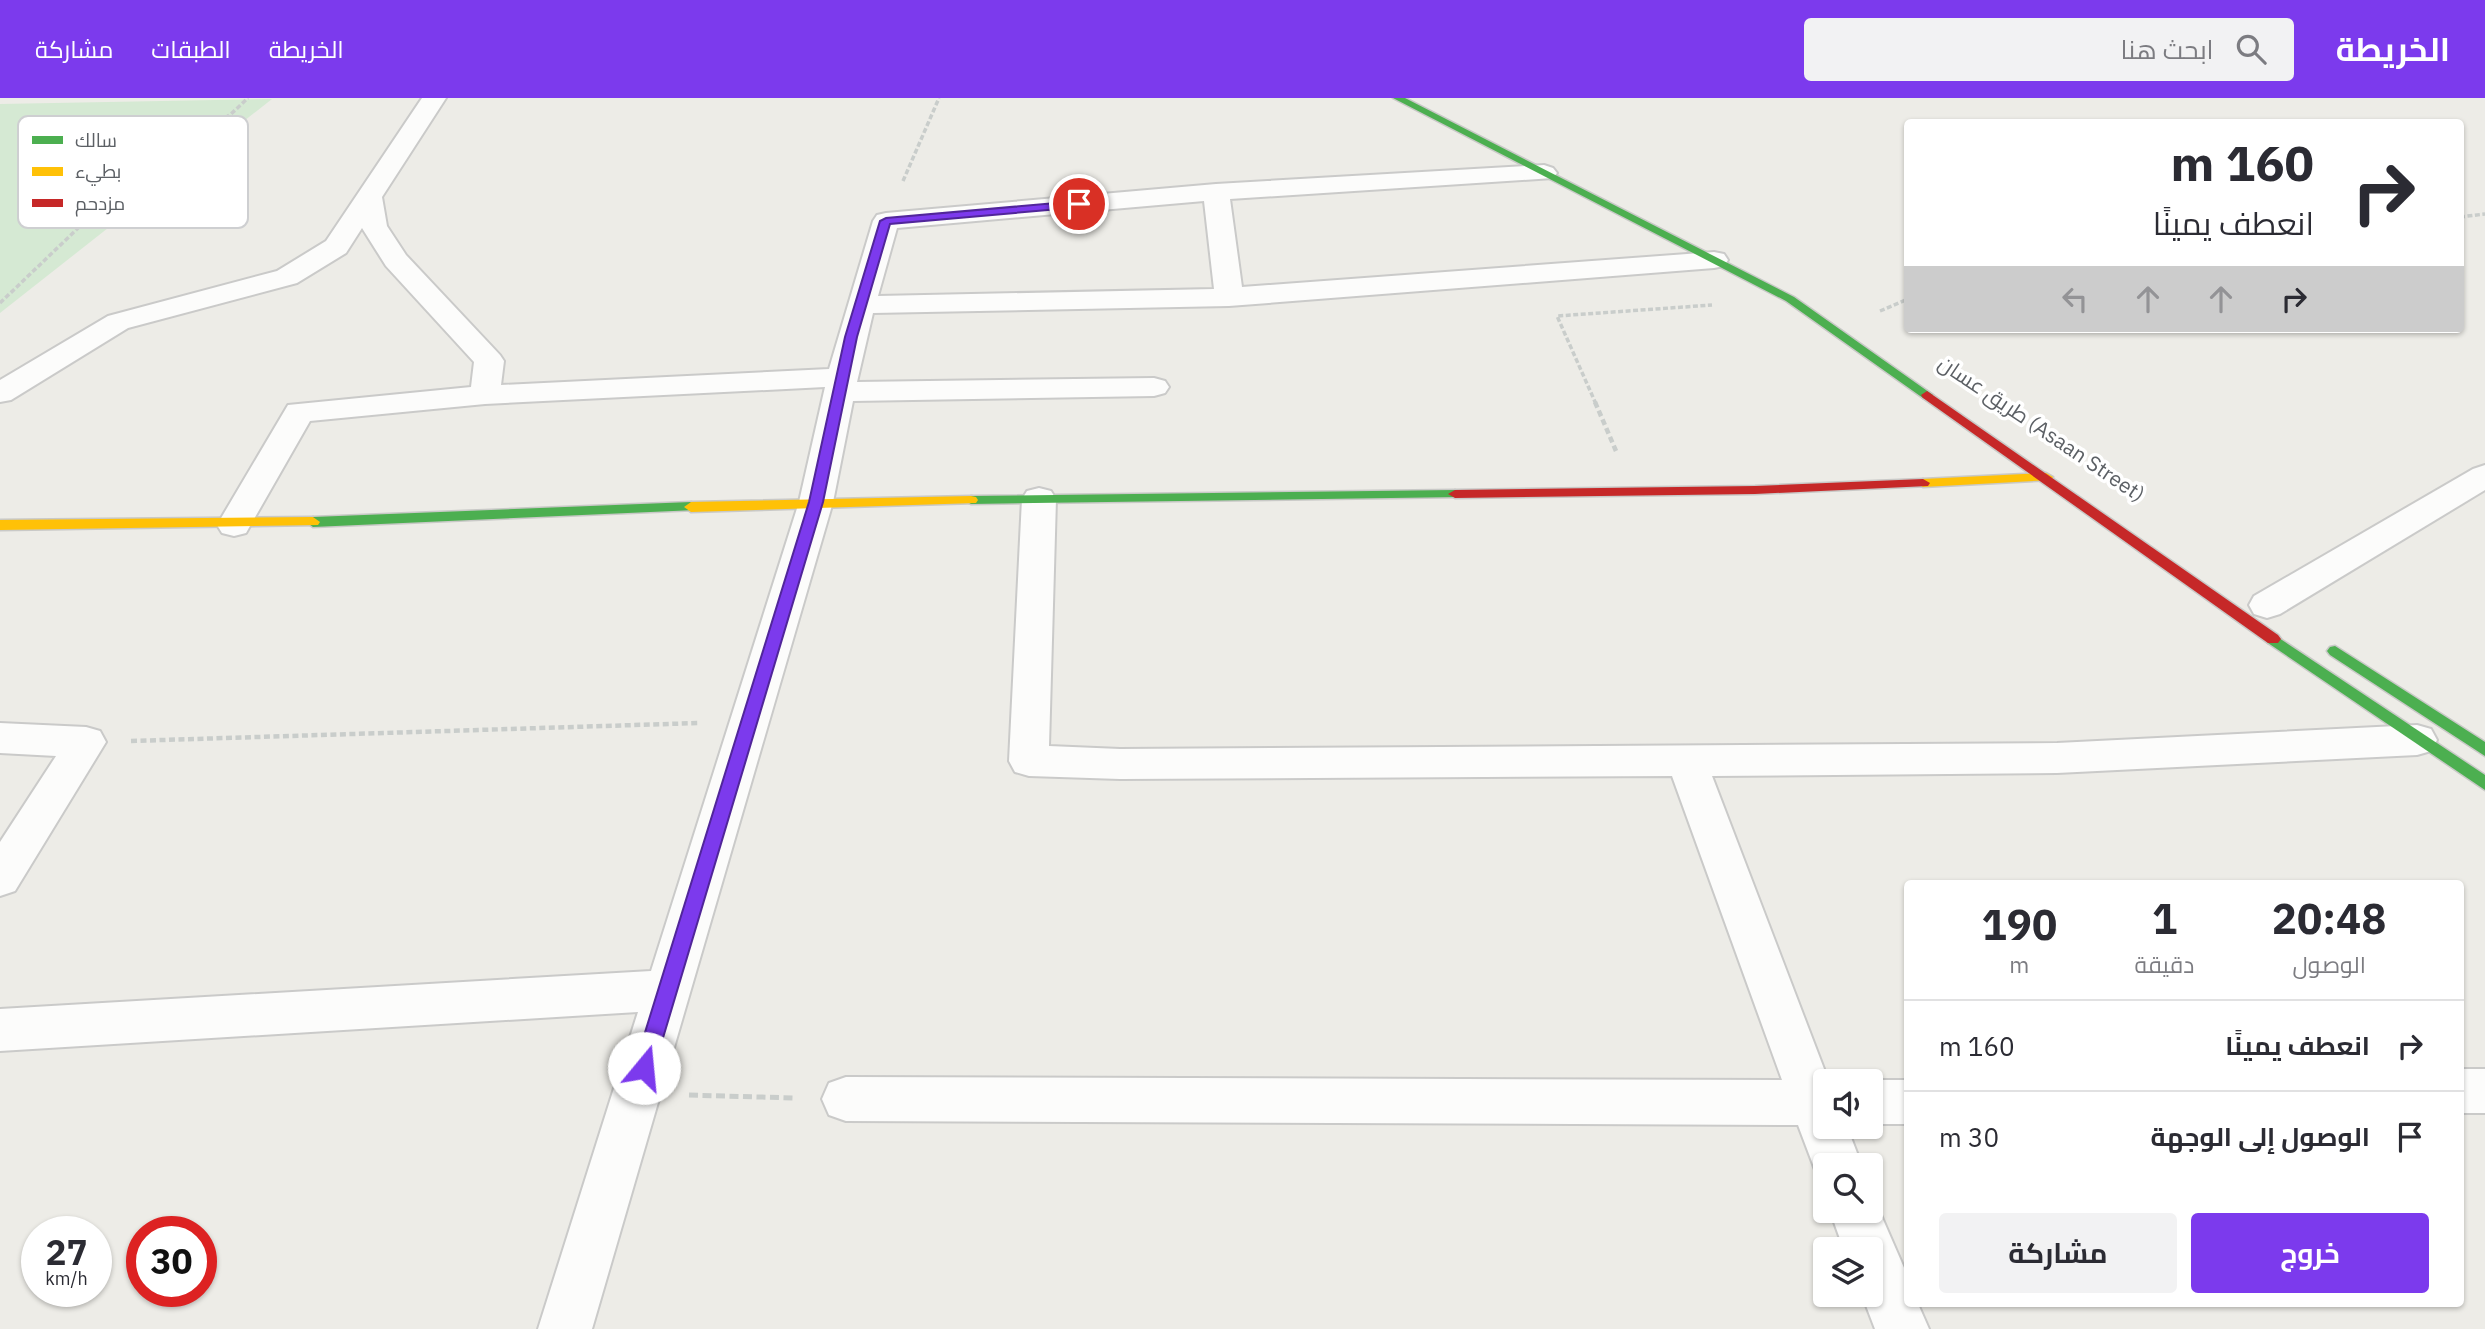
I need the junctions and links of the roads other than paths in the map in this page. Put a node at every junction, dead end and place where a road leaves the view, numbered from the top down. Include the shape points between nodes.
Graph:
1 (434, 98) edge
2 (1398, 98) edge
3 (1544, 173) junction
4 (1216, 192) junction
5 (369, 197) junction
6 (1713, 260) junction
7 (1781, 275) dead end
8 (1229, 297) junction
9 (860, 305) junction
10 (841, 384) junction
11 (1154, 387) dead end
12 (0, 393) edge
13 (1954, 393) dead end
14 (485, 395) junction
15 (2485, 476) edge
16 (2046, 477) junction
17 (1039, 499) junction
18 (816, 502) junction
19 (0, 525) edge
20 (234, 525) junction
21 (2267, 605) dead end
22 (2324, 643) dead end
23 (0, 738) edge
24 (2417, 740) junction
25 (2485, 750) edge
26 (1686, 759) junction
27 (2485, 784) edge
28 (0, 877) edge
29 (668, 990) junction
30 (0, 1030) edge
31 (1813, 1087) edge
32 (2464, 1091) edge
33 (2485, 1091) edge
34 (846, 1099) road end
35 (1883, 1102) edge
36 (1904, 1102) edge
37 (1813, 1103) edge
38 (1883, 1281) edge
39 (565, 1329) edge
40 (1902, 1329) edge

1 - 5 street
2 - 3 street
3 - 4 street
3 - 6 street
4 - 8 street
4 - 9 street via 886,221
5 - 12 street via 336,247 287,277 118,322
5 - 14 street via 374,226 396,261 489,361
6 - 8 street
6 - 16 street via 1790,299
7 - 13 street, طريق عسان (Asaan Street)
8 - 9 street
9 - 10 street
10 - 11 street
10 - 14 street
10 - 18 street
14 - 20 street via 299,412
15 - 21 street
16 - 17 street via 1755,490
16 - 24 street
17 - 18 street
17 - 26 street via 1029,761
18 - 20 street
18 - 29 street
19 - 20 street
22 - 25 street
23 - 28 street via 86,742
24 - 26 street via 2057,758
24 - 27 street
26 - 31 street
29 - 30 street
29 - 39 street
32 - 33 street
34 - 37 street
35 - 36 street
38 - 40 street

